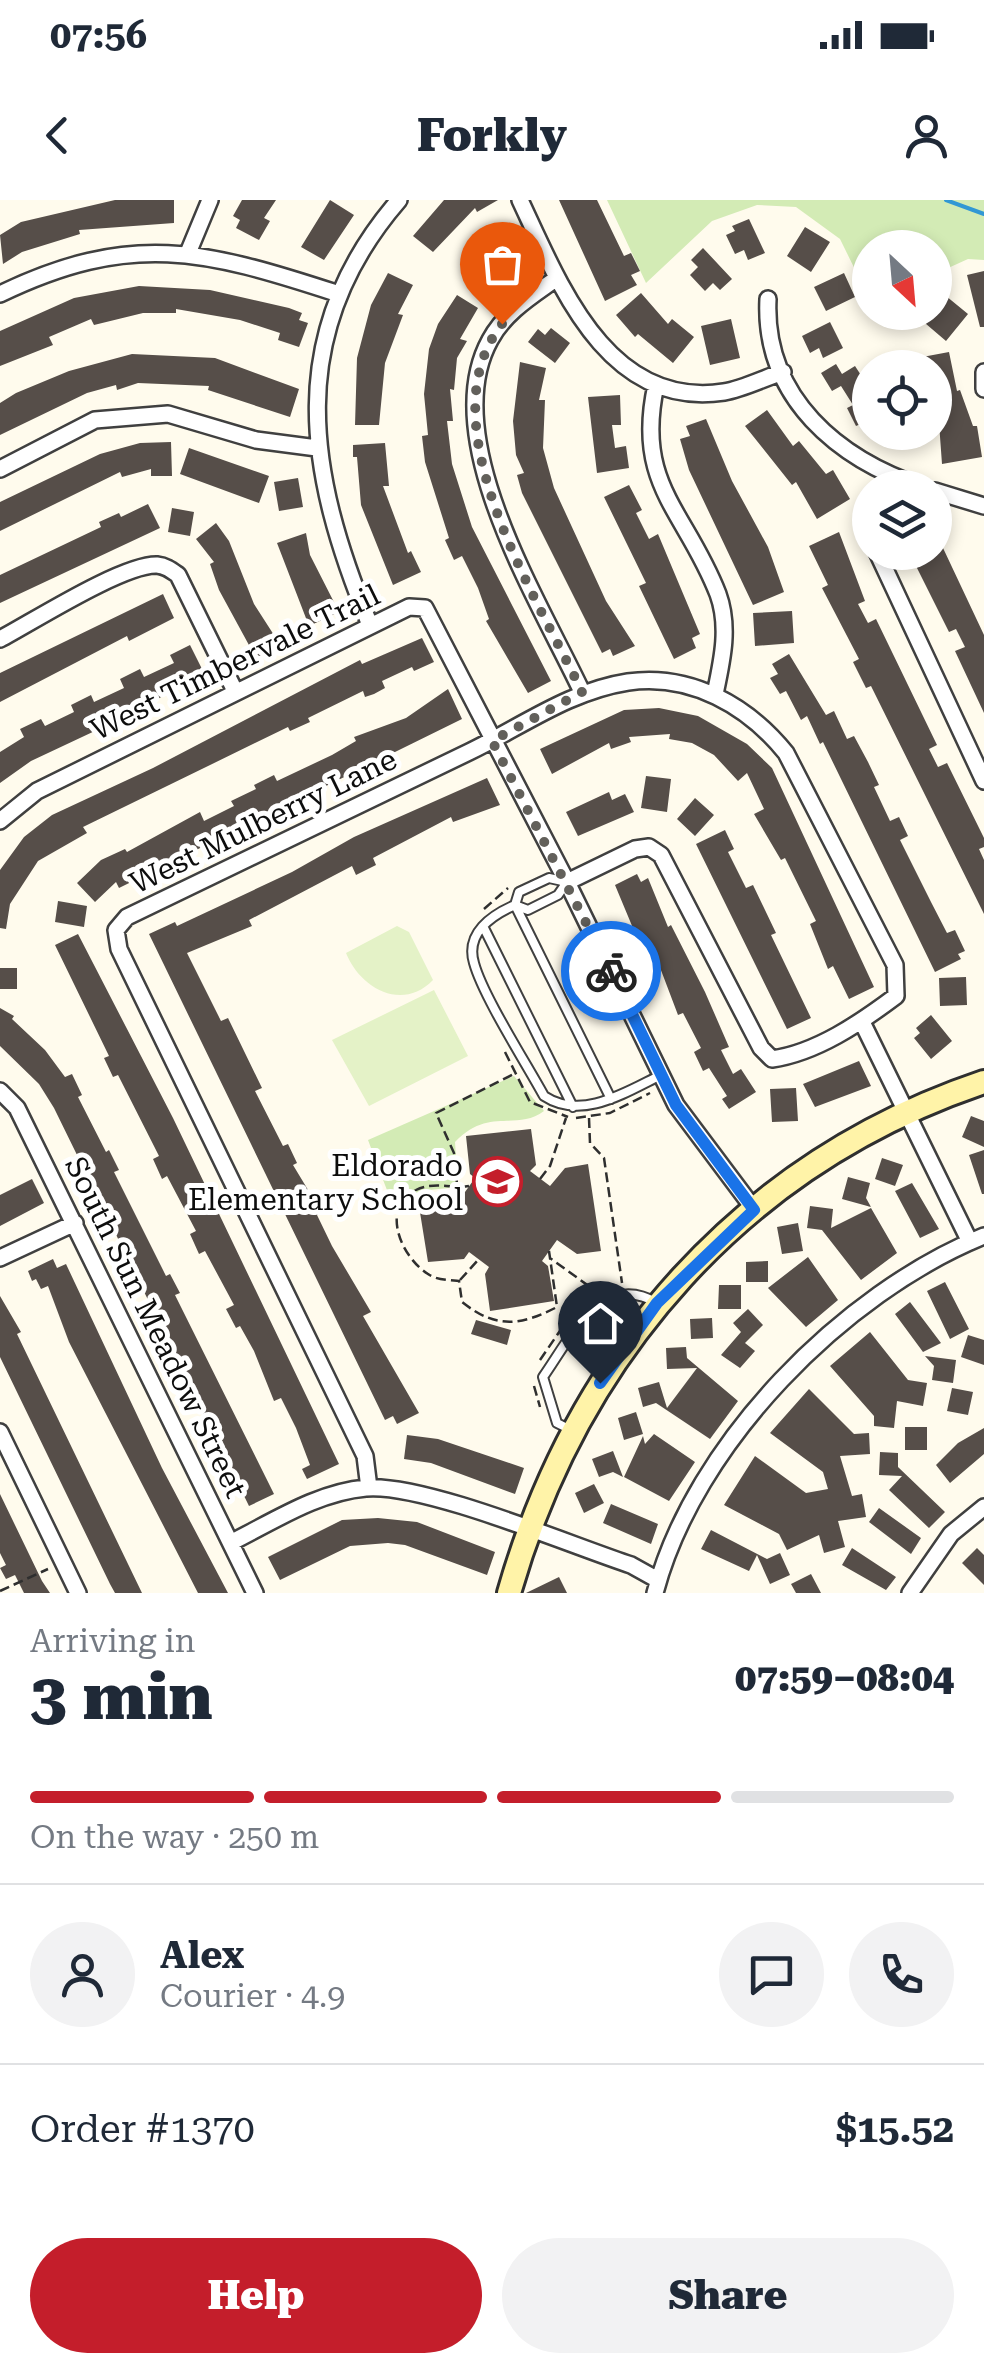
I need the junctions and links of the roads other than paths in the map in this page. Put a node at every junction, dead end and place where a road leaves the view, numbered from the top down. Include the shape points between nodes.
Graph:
1 (210, 200) edge
2 (400, 200) edge
3 (520, 200) edge
4 (188, 252) junction
5 (557, 278) junction
6 (336, 293) junction
7 (0, 294) edge
8 (768, 299) dead end
9 (782, 372) junction
10 (984, 372) edge
11 (656, 385) junction
12 (984, 389) edge
13 (318, 448) junction
14 (0, 469) edge
15 (866, 470) edge
16 (952, 496) edge
17 (984, 506) edge
18 (885, 570) edge
19 (370, 625) junction
20 (0, 639) edge
21 (236, 691) junction
22 (582, 692) junction
23 (715, 694) junction
24 (492, 741) junction
25 (984, 781) edge
26 (0, 822) edge
27 (567, 882) junction
28 (515, 905) junction
29 (482, 926) junction
30 (862, 1022) junction
31 (661, 1075) junction
32 (984, 1082) edge
33 (0, 1092) edge
34 (610, 1099) junction
35 (573, 1106) junction
36 (909, 1112) junction
37 (754, 1210) junction
38 (74, 1223) junction
39 (977, 1239) edge
40 (0, 1258) edge
41 (657, 1303) junction
42 (572, 1431) junction
43 (0, 1432) edge
44 (369, 1488) junction
45 (984, 1507) edge
46 (527, 1530) junction
47 (232, 1542) junction
48 (656, 1586) edge
49 (78, 1593) edge
50 (255, 1593) edge
51 (510, 1593) edge
52 (910, 1593) edge

1 - 4 street
2 - 6 street
3 - 5 street
4 - 6 street via 247,263
4 - 7 street via 129,252 46,272
5 - 11 street via 572,309 613,358
5 - 22 street via 516,306 488,342 475,442 487,490
6 - 13 street via 318,379
8 - 9 street via 766,332
9 - 11 street via 724,392
9 - 15 street via 806,414
10 - 12 street
11 - 23 street via 650,451 719,596 726,644
13 - 14 street via 256,440 168,414 95,420
13 - 19 street via 334,530
16 - 17 street
18 - 25 street
19 - 21 street, West Timbervale Trail
19 - 24 street, West Timbervale Trail via 425,608
20 - 21 street via 121,575 165,566 178,576
21 - 26 street, West Timbervale Trail via 36,791
22 - 23 street, West Mulberry Lane via 666,682
22 - 24 street, West Mulberry Lane
23 - 30 street, West Mulberry Lane via 761,723 786,754 896,965 896,996
24 - 27 street, West Timbervale Trail
24 - 44 street, West Mulberry Lane via 127,917 116,930 118,948 365,1456
27 - 28 lane via 558,895 528,910
27 - 28 lane via 549,878 519,892
27 - 30 street via 635,850 649,847 661,855 772,1059
27 - 31 street, West Timbervale Trail
28 - 29 lane via 488,916
28 - 34 lane
29 - 35 lane
29 - 35 lane via 474,963 544,1096
30 - 36 street
31 - 34 lane
31 - 37 street, West Timbervale Trail
32 - 36 street
33 - 38 street, South Sun Meadow Street via 17,1108
34 - 35 lane
36 - 37 street via 788,1182
36 - 39 street
37 - 41 street
38 - 40 street
38 - 47 street, South Sun Meadow Street
39 - 48 street via 902,1277 783,1377 694,1499
41 - 42 street
41 - 42 lane via 643,1295 612,1295 596,1303 543,1377 557,1423
42 - 46 street
43 - 49 street
44 - 46 street via 413,1492
44 - 47 street via 313,1502
45 - 52 street via 951,1534
46 - 48 street via 631,1566
46 - 51 street
47 - 50 street, South Sun Meadow Street

